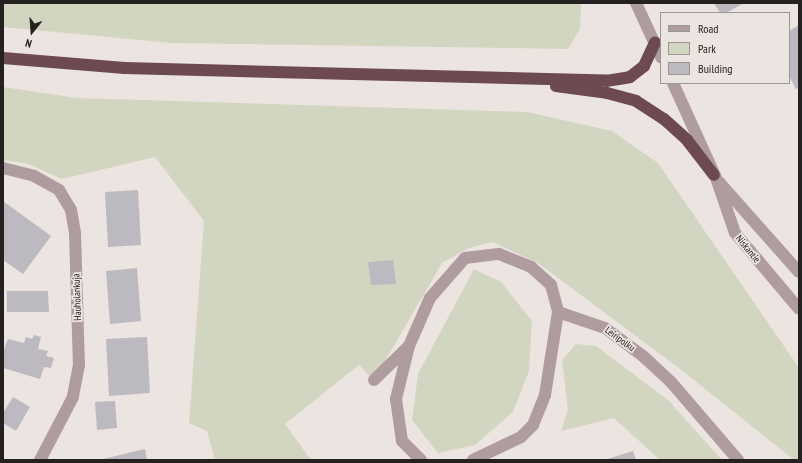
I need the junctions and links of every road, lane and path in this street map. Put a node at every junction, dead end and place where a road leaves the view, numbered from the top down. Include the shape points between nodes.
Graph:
1 (636, 3) edge
2 (654, 42) junction
3 (660, 55) edge
4 (3, 58) edge
5 (479, 78) junction
6 (673, 84) edge
7 (3, 168) edge
8 (715, 176) junction
9 (799, 272) edge
10 (799, 309) edge
11 (558, 312) junction
12 (409, 346) junction
13 (374, 380) dead end
14 (40, 460) edge
15 (421, 460) edge
16 (472, 460) edge
17 (738, 460) edge

1 - 2 street
2 - 3 street
2 - 5 highway via 644,66 630,77 606,81
4 - 5 highway via 125,68
5 - 8 highway via 606,93 636,101 664,119 687,140
6 - 8 street, Niskantie
7 - 14 street, Hauholankuja via 34,176 59,190 70,210 75,233 79,365 73,397
8 - 9 street, Niskantie via 761,225
8 - 10 street, Niskantie via 735,233
11 - 12 street via 551,285 531,267 499,254 465,258 430,298
11 - 16 street via 546,395 533,425 521,437
11 - 17 street, Leiripolku via 605,328 643,356 671,382
12 - 13 street
12 - 15 street via 396,399 402,441

